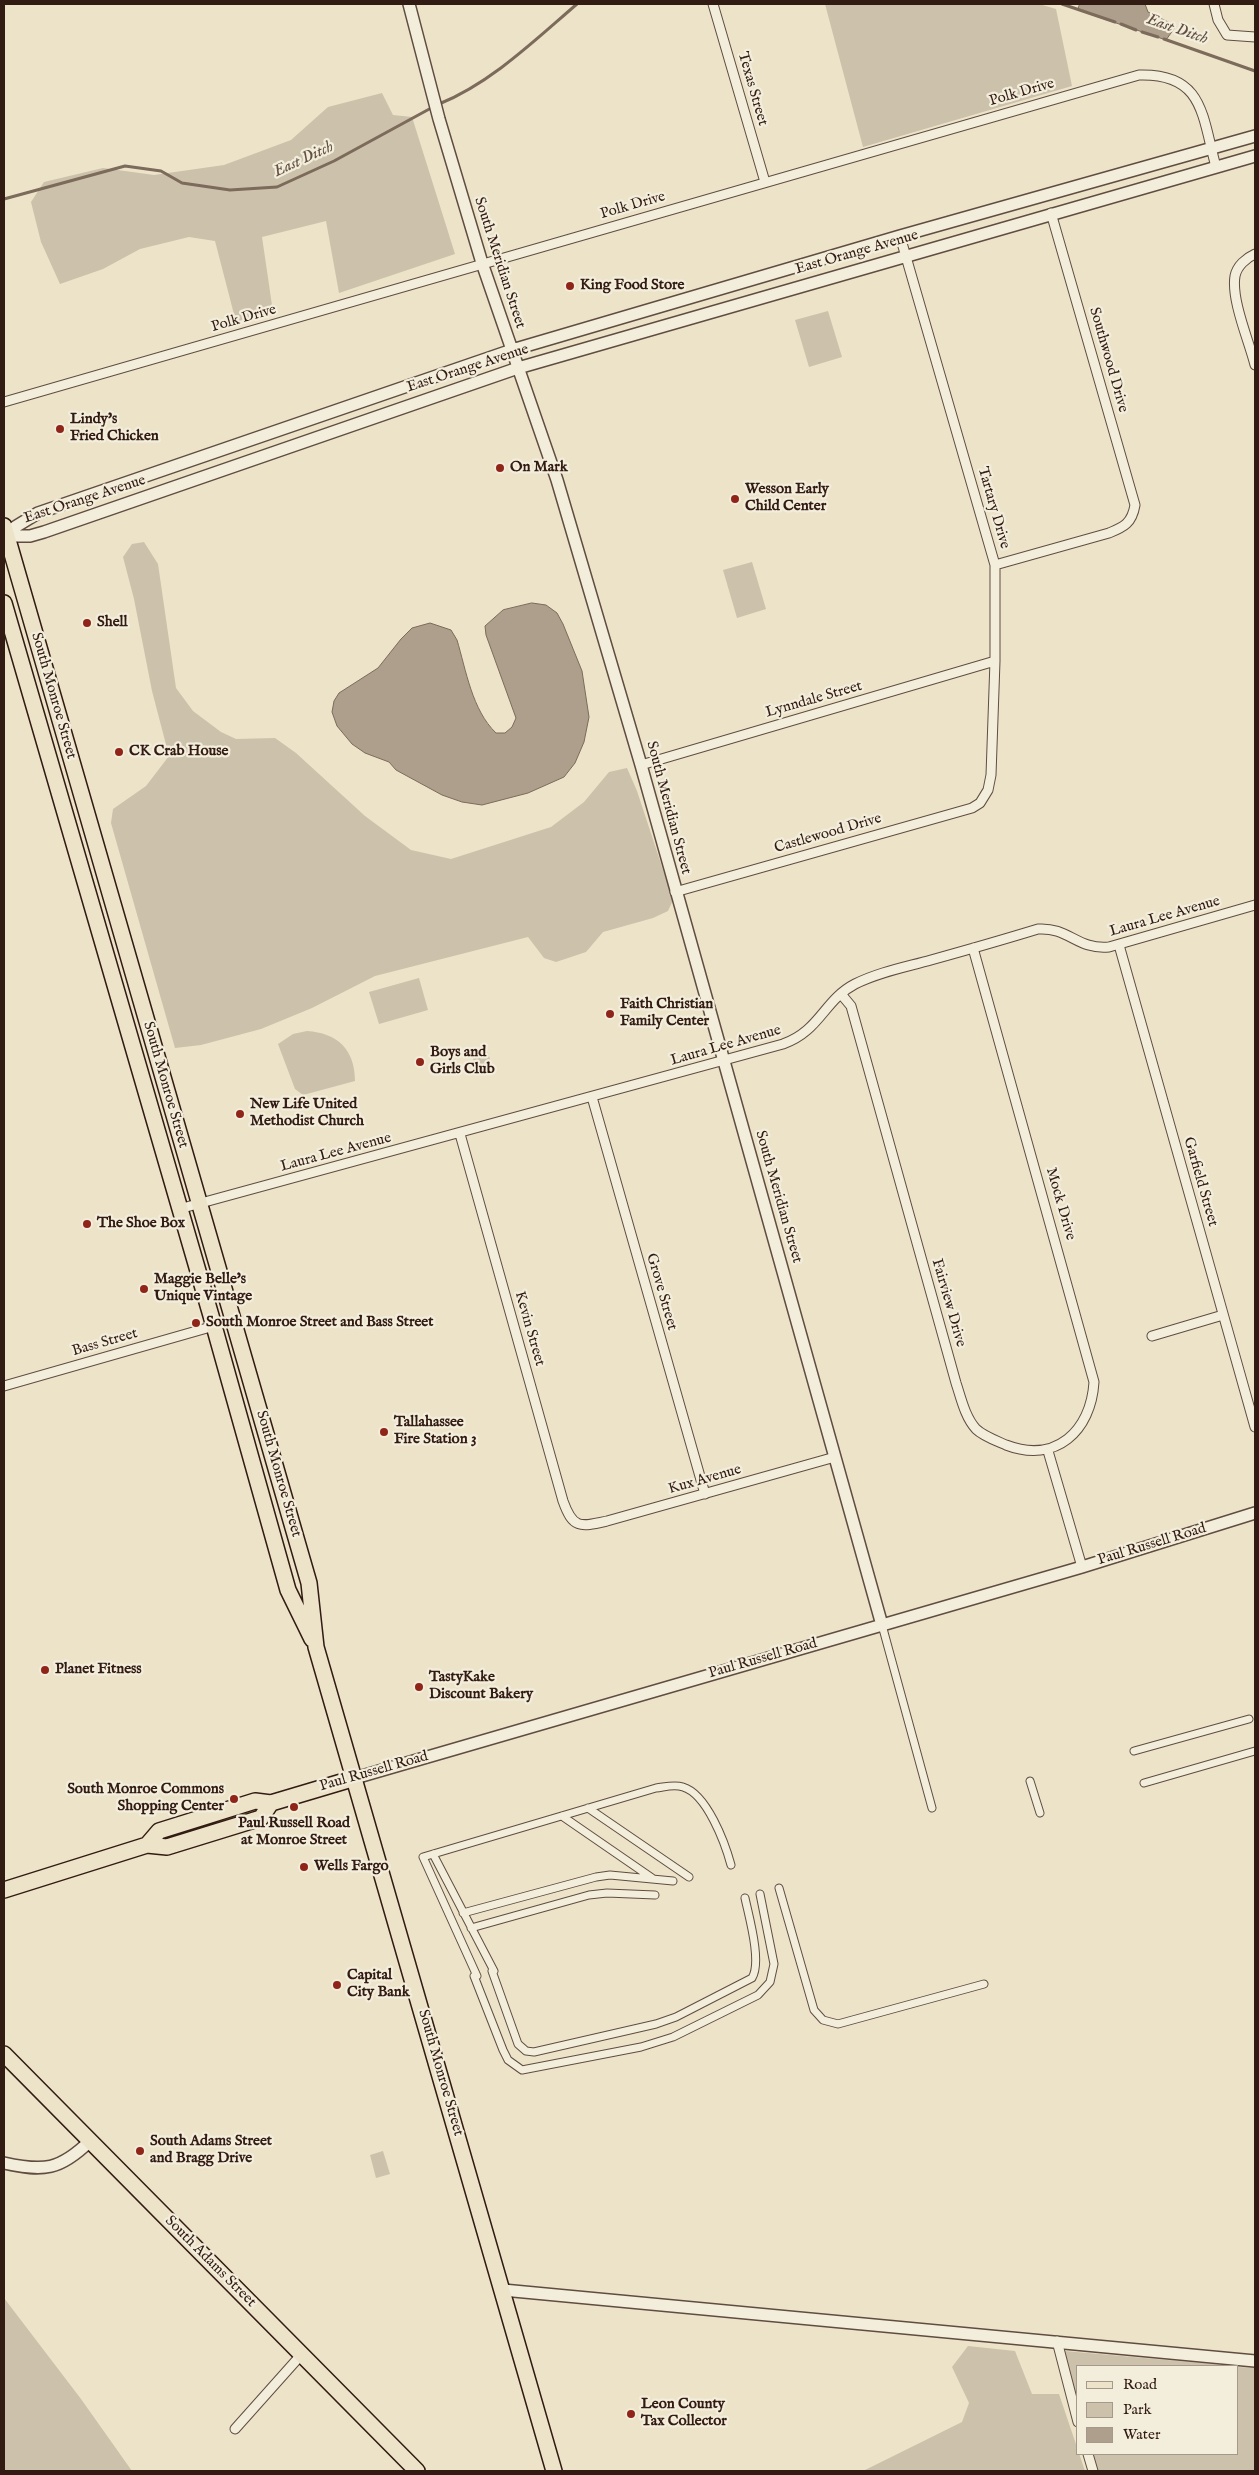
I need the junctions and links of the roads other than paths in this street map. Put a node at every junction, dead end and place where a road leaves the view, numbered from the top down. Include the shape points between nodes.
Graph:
1 (409, 4) edge
2 (712, 4) edge
3 (1214, 4) edge
4 (1255, 36) edge
5 (1255, 136) edge
6 (1211, 149) junction
7 (1255, 156) edge
8 (1216, 167) junction
9 (765, 182) junction
10 (1051, 213) junction
11 (900, 236) junction
12 (1255, 254) edge
13 (906, 255) junction
14 (482, 263) junction
15 (512, 350) junction
16 (1255, 365) edge
17 (518, 368) junction
18 (4, 402) edge
19 (5, 531) edge
20 (995, 565) junction
21 (4, 604) edge
22 (995, 662) junction
23 (641, 765) junction
24 (984, 795) joint
25 (675, 892) junction
26 (1255, 905) edge
27 (1120, 945) junction
28 (973, 948) junction
29 (841, 994) junction
30 (725, 1062) junction
31 (592, 1098) junction
32 (460, 1134) junction
33 (199, 1204) junction
34 (180, 1209) junction
35 (1223, 1315) junction
36 (214, 1326) junction
37 (1152, 1336) dead end
38 (4, 1386) edge
39 (260, 1412) junction
40 (240, 1417) junction
41 (1255, 1427) edge
42 (1048, 1450) junction
43 (836, 1457) junction
44 (705, 1494) junction
45 (1255, 1513) edge
46 (582, 1526) joint
47 (273, 1537) junction
48 (300, 1550) junction
49 (1082, 1567) junction
50 (882, 1625) junction
51 (316, 1646) junction
52 (1249, 1719) dead end
53 (1134, 1751) dead end
54 (1255, 1751) edge
55 (355, 1778) junction
56 (1030, 1781) dead end
57 (1144, 1783) dead end
58 (588, 1808) junction
59 (932, 1808) dead end
60 (1040, 1813) dead end
61 (562, 1816) junction
62 (432, 1854) junction
63 (731, 1865) dead end
64 (689, 1877) dead end
65 (653, 1879) junction
66 (673, 1881) dead end
67 (780, 1888) dead end
68 (4, 1890) edge
69 (760, 1894) dead end
70 (655, 1895) dead end
71 (745, 1898) dead end
72 (463, 1913) junction
73 (471, 1928) junction
74 (984, 1984) dead end
75 (4, 2054) edge
76 (90, 2140) junction
77 (4, 2163) edge
78 (503, 2290) junction
79 (1057, 2341) junction
80 (301, 2355) junction
81 (1255, 2360) edge
82 (1076, 2414) edge
83 (235, 2429) dead end
84 (1088, 2455) edge
85 (417, 2471) edge
86 (554, 2471) edge
87 (1093, 2471) edge

1 - 14 street, South Meridian Street
2 - 9 street, Texas Street
3 - 4 street via 1227,35
5 - 6 street, East Orange Avenue
6 - 8 street, Polk Drive
6 - 9 street, Polk Drive via 1201,111 1190,91 1171,77 1138,75
6 - 11 street, East Orange Avenue
7 - 8 street, East Orange Avenue
8 - 10 street, East Orange Avenue
9 - 14 street, Polk Drive
10 - 13 street, East Orange Avenue
10 - 20 street, Southwood Drive via 1136,506 1134,516 1125,527
11 - 13 street, Tartary Drive
11 - 15 street, East Orange Avenue
12 - 16 street via 1238,268 1234,282
13 - 17 street, East Orange Avenue
13 - 20 street, Tartary Drive
14 - 15 street, South Meridian Street
14 - 18 street, Polk Drive
15 - 17 street, South Meridian Street
15 - 19 street, East Orange Avenue via 38,514
17 - 19 street, East Orange Avenue via 44,532 30,536
17 - 23 street, South Meridian Street via 557,480
19 - 33 main road, South Monroe Street
20 - 22 street, Tartary Drive
21 - 34 main road, South Monroe Street
22 - 23 street, Lynndale Street
22 - 24 street, Tartary Drive via 991,775
23 - 25 street, South Meridian Street
24 - 25 street, Castlewood Drive via 972,808
25 - 30 street, South Meridian Street
26 - 27 street, Laura Lee Avenue
27 - 28 street, Laura Lee Avenue via 1088,947 1049,928
27 - 35 street, Garfield Street
28 - 29 street, Laura Lee Avenue via 870,978
28 - 42 street, Mock Drive via 1094,1382 1085,1420 1074,1434
29 - 30 street, Laura Lee Avenue via 798,1039
29 - 42 street, Fairview Drive via 851,1006 968,1416 976,1429 1001,1443 1033,1452
30 - 31 street, Laura Lee Avenue
30 - 43 street, South Meridian Street
31 - 32 street, Laura Lee Avenue
31 - 44 street, Grove Street
32 - 33 street, Laura Lee Avenue
32 - 46 street, Kevin Street via 563,1501 568,1516
33 - 34 street, Laura Lee Avenue
33 - 39 main road, South Monroe Street
34 - 36 main road, South Monroe Street
35 - 37 street
35 - 41 street, Garfield Street
36 - 38 street, Bass Street
36 - 40 main road, South Monroe Street
39 - 40 main road
39 - 48 main road, South Monroe Street
40 - 47 main road, South Monroe Street
42 - 49 street
43 - 44 street, Kux Avenue
43 - 50 street, South Meridian Street
44 - 46 street, Kux Avenue
45 - 49 street, Paul Russell Road
47 - 48 main road via 288,1549
47 - 51 main road, South Monroe Street via 291,1598
48 - 51 main road, South Monroe Street via 309,1583
49 - 50 street, Paul Russell Road
50 - 55 street, Paul Russell Road
50 - 59 street
51 - 55 main road, South Monroe Street
52 - 53 street
54 - 57 street
55 - 68 main road, Paul Russell Road via 271,1803 255,1801 159,1831 147,1845
55 - 78 main road, South Monroe Street
56 - 60 street
58 - 61 street
58 - 63 street via 656,1788 673,1785 689,1789 703,1804 719,1831
58 - 64 street
61 - 62 street
61 - 65 street
62 - 69 street via 423,1857 476,1976 503,2050 508,2060 522,2070 641,2047 673,2037 764,1990 773,1975 774,1964
62 - 72 street
65 - 66 street
65 - 72 street via 596,1877
67 - 74 street via 814,2010 823,2020 838,2024
70 - 73 street via 589,1895
71 - 73 street via 756,1972 752,1978 676,2017 638,2029 534,2052 526,2051 518,2044 493,1971
72 - 73 street
75 - 76 main road, South Adams Street
76 - 77 street via 77,2154 55,2166 37,2169
76 - 80 main road, South Adams Street
78 - 79 street
78 - 86 main road, South Monroe Street
79 - 81 street
79 - 82 street
80 - 83 street
80 - 85 main road, South Adams Street
84 - 87 street

